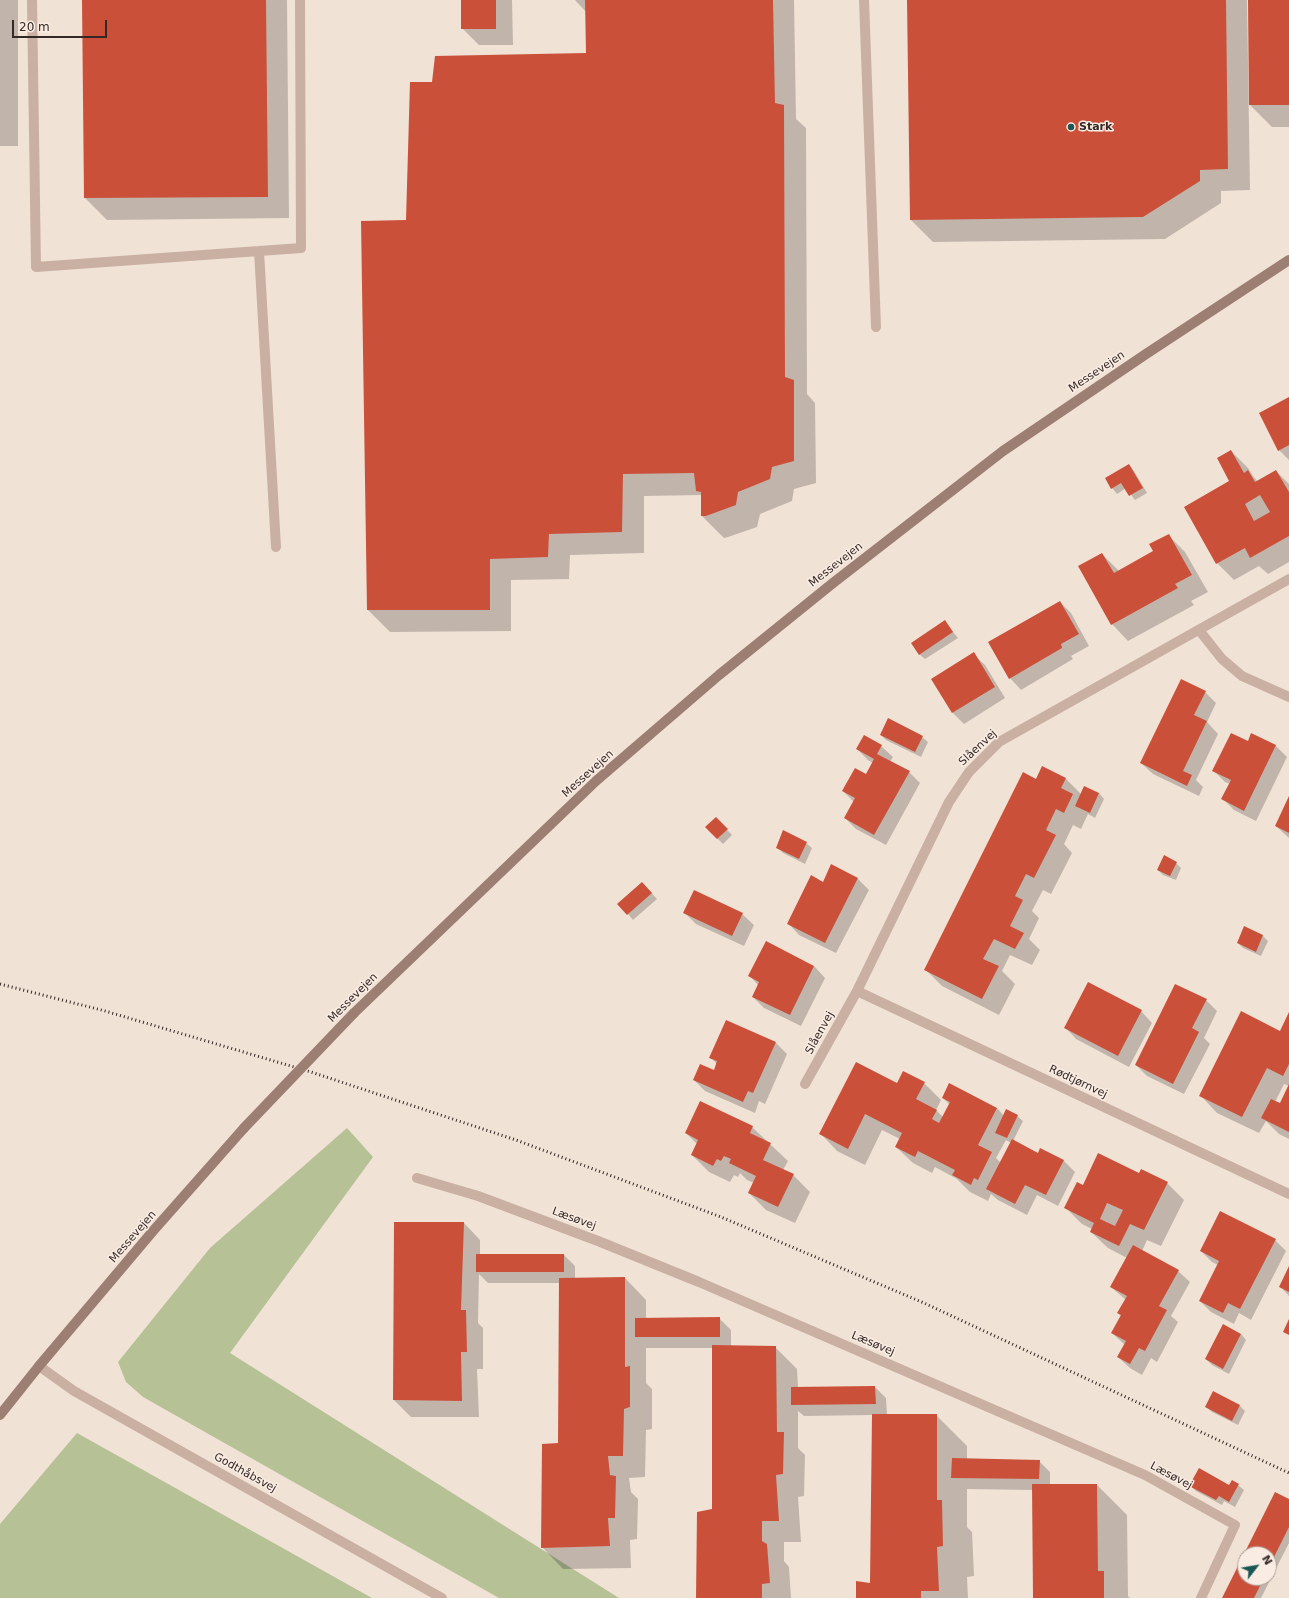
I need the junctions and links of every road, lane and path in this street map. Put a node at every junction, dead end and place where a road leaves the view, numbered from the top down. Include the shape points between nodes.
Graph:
1 (32, 0) edge
2 (300, 0) edge
3 (864, 0) edge
4 (259, 251) junction
5 (1289, 260) edge
6 (876, 327) dead end
7 (276, 547) dead end
8 (1289, 579) edge
9 (1199, 630) junction
10 (1289, 698) edge
11 (857, 991) junction
12 (806, 1084) dead end
13 (417, 1178) dead end
14 (1289, 1194) edge
15 (39, 1366) junction
16 (0, 1415) edge
17 (442, 1598) edge
18 (1201, 1598) edge

1 - 4 street via 36,267
2 - 4 street via 301,248
3 - 6 street
4 - 7 street
5 - 15 main road, Messevejen, bridge via 1002,451 833,583 596,781 354,1014 244,1128 153,1230
8 - 9 street, Slåenvej
9 - 10 street via 1222,659 1242,676
9 - 11 street, Slåenvej via 999,742 969,772 949,802
11 - 12 street, Slåenvej
11 - 14 street, Rødtjørnvej
13 - 18 street, Læsøvej via 492,1201 699,1282 1145,1475 1235,1525
15 - 16 main road, Messevejen
15 - 17 street, Godthåbsvej via 74,1391

